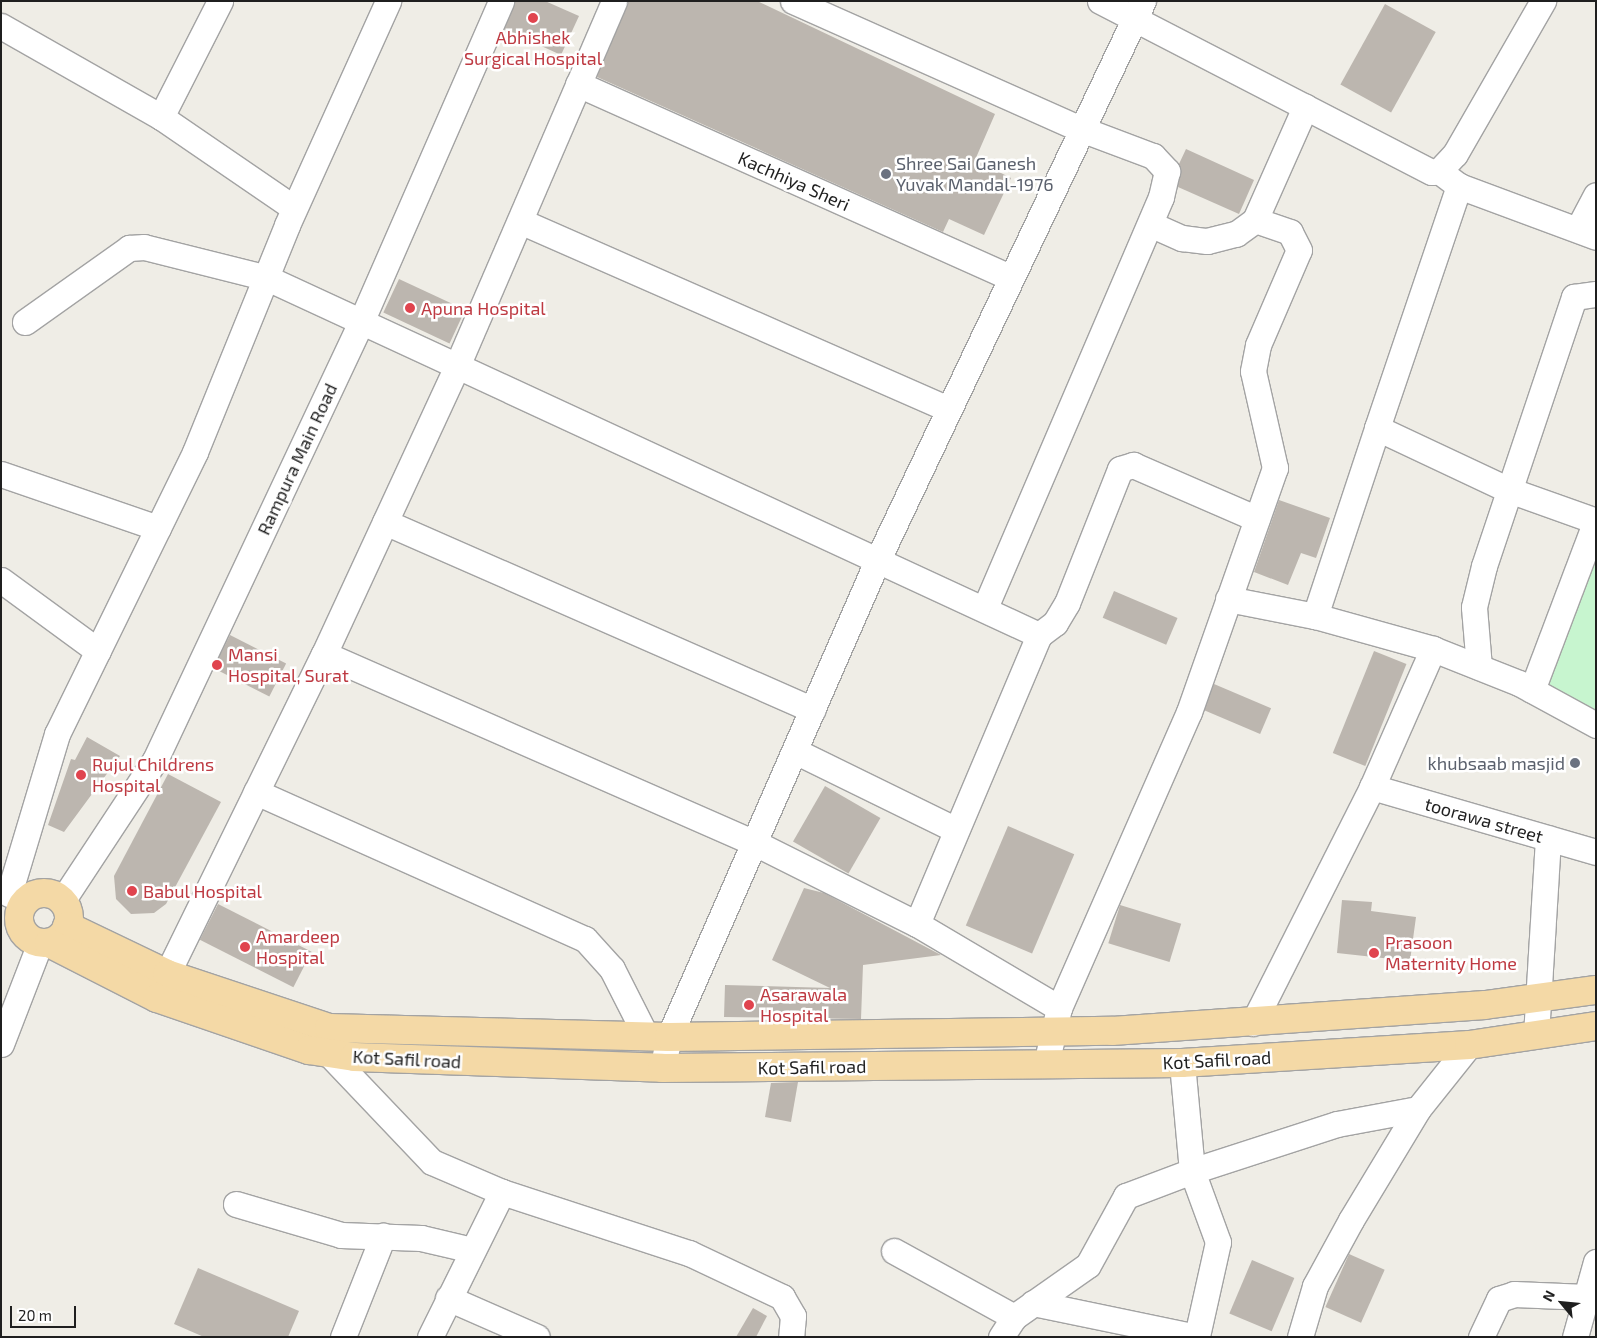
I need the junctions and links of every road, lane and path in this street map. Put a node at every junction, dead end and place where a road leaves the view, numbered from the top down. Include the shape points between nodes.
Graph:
1 (220, 1) edge
2 (388, 1) edge
3 (501, 1) edge
4 (614, 1) edge
5 (793, 1) edge
6 (1100, 1) edge
7 (1542, 1) edge
8 (1138, 10) edge
9 (1, 26) edge
10 (578, 84) junction
11 (1305, 107) junction
12 (161, 117) junction
13 (1081, 129) junction
14 (1439, 171) junction
15 (1459, 186) junction
16 (1596, 195) edge
17 (294, 208) junction
18 (520, 220) junction
19 (1255, 220) junction
20 (1150, 224) junction
21 (1587, 232) edge
22 (1009, 277) junction
23 (267, 278) junction
24 (1596, 294) edge
25 (24, 322) dead end
26 (361, 322) junction
27 (457, 366) junction
28 (949, 409) junction
29 (1377, 428) junction
30 (1, 474) edge
31 (1509, 490) junction
32 (1257, 519) junction
33 (1596, 521) edge
34 (385, 522) junction
35 (158, 528) junction
36 (878, 559) junction
37 (1, 580) edge
38 (1228, 599) junction
39 (985, 608) junction
40 (1315, 616) junction
41 (1039, 635) junction
42 (1433, 649) junction
43 (98, 651) junction
44 (324, 654) junction
45 (1479, 667) junction
46 (1532, 690) junction
47 (813, 710) junction
48 (1596, 725) edge
49 (795, 751) junction
50 (1372, 787) junction
51 (256, 792) junction
52 (956, 830) junction
53 (1548, 838) junction
54 (755, 843) junction
55 (1596, 852) edge
56 (11, 905) edge
57 (916, 924) junction
58 (55, 928) junction
59 (167, 974) junction
60 (1596, 990) edge
61 (1539, 999) junction
62 (1057, 1020) junction
63 (1253, 1023) junction
64 (1596, 1026) edge
65 (1536, 1035) junction
66 (657, 1037) junction
67 (1, 1044) edge
68 (1469, 1045) junction
69 (329, 1054) junction
70 (1182, 1063) junction
71 (1046, 1064) junction
72 (662, 1068) junction
73 (1418, 1109) junction
74 (1192, 1171) junction
75 (502, 1192) junction
76 (236, 1204) dead end
77 (383, 1236) junction
78 (472, 1250) junction
79 (894, 1251) dead end
80 (1596, 1262) edge
81 (448, 1298) junction
82 (1589, 1304) edge
83 (1016, 1319) edge
84 (343, 1337) edge
85 (430, 1337) edge
86 (537, 1337) edge
87 (791, 1337) edge
88 (1197, 1337) edge
89 (1300, 1337) edge
90 (1481, 1337) edge
91 (1575, 1337) edge

1 - 12 street
2 - 17 street
3 - 26 street, Rampura Main Road
4 - 10 street
5 - 13 street
6 - 8 street
7 - 14 street via 1455,154
8 - 11 street
8 - 13 street
9 - 12 street
10 - 18 street
10 - 22 street, Kachhiya Sheri
11 - 14 street via 1418,168
11 - 19 street
12 - 17 street
13 - 20 street via 1153,156 1167,171
13 - 22 street
14 - 15 street
15 - 21 street
15 - 29 street
16 - 21 street
17 - 23 street
18 - 27 street
18 - 28 street
19 - 20 street via 1236,234 1207,241 1182,238
19 - 32 street via 1290,232 1298,250 1258,345 1253,371 1275,468
20 - 39 street
22 - 28 street
23 - 25 street via 144,246 129,248
23 - 26 street
23 - 35 street via 195,452
24 - 31 street via 1574,297
26 - 27 street
26 - 58 street, Rampura Main Road via 155,760
27 - 34 street
27 - 36 street
28 - 36 street
29 - 31 street
29 - 40 street
30 - 35 street
31 - 33 street
31 - 45 street via 1474,607
32 - 38 street
32 - 41 street via 1133,465 1120,469 1067,602 1055,623
33 - 46 street
34 - 44 street
34 - 47 street
35 - 43 street
36 - 39 street
36 - 47 street
37 - 43 street
38 - 40 street
38 - 62 street via 1189,712
39 - 41 street
40 - 42 street
41 - 52 street
42 - 45 street
42 - 50 street
43 - 56 street via 57,734
44 - 51 street
44 - 54 street
45 - 46 street
46 - 48 street
47 - 49 street
49 - 52 street
49 - 54 street
50 - 53 street, toorawa street
50 - 63 street
51 - 59 street
51 - 66 street via 585,939 612,969
52 - 57 street
53 - 55 street, toorawa street
53 - 61 street
54 - 57 street
54 - 66 street
56 - 58 main road via 25,935
56 - 58 main road via 47,893
57 - 62 street
58 - 59 main road, Kot Safil road
58 - 67 street, Rampura Main Road
58 - 69 main road, Kot Safil road via 157,998
59 - 66 main road, Kot Safil road via 329,1028
60 - 61 main road, Kot Safil road
61 - 63 main road, Kot Safil road
61 - 65 street
62 - 63 main road, Kot Safil road
62 - 66 main road, Kot Safil road
62 - 71 street
64 - 65 main road, Kot Safil road
65 - 68 main road, Kot Safil road
66 - 72 street
68 - 70 main road, Kot Safil road
68 - 73 street
69 - 72 main road, Kot Safil road
69 - 75 street via 419,1152 452,1172
70 - 71 main road, Kot Safil road
70 - 74 street
71 - 72 main road, Kot Safil road
73 - 74 street via 1337,1124
73 - 89 street via 1315,1286
74 - 83 street via 1126,1196 1088,1265
74 - 88 street via 1218,1242
75 - 78 street
75 - 87 street via 689,1253 782,1297 790,1306
76 - 77 street via 341,1235
77 - 78 street via 421,1238
77 - 84 street
78 - 81 street
79 - 83 street
80 - 82 street
81 - 85 street
81 - 86 street
82 - 90 street via 1514,1294 1499,1299
82 - 91 street
83 - 88 street

